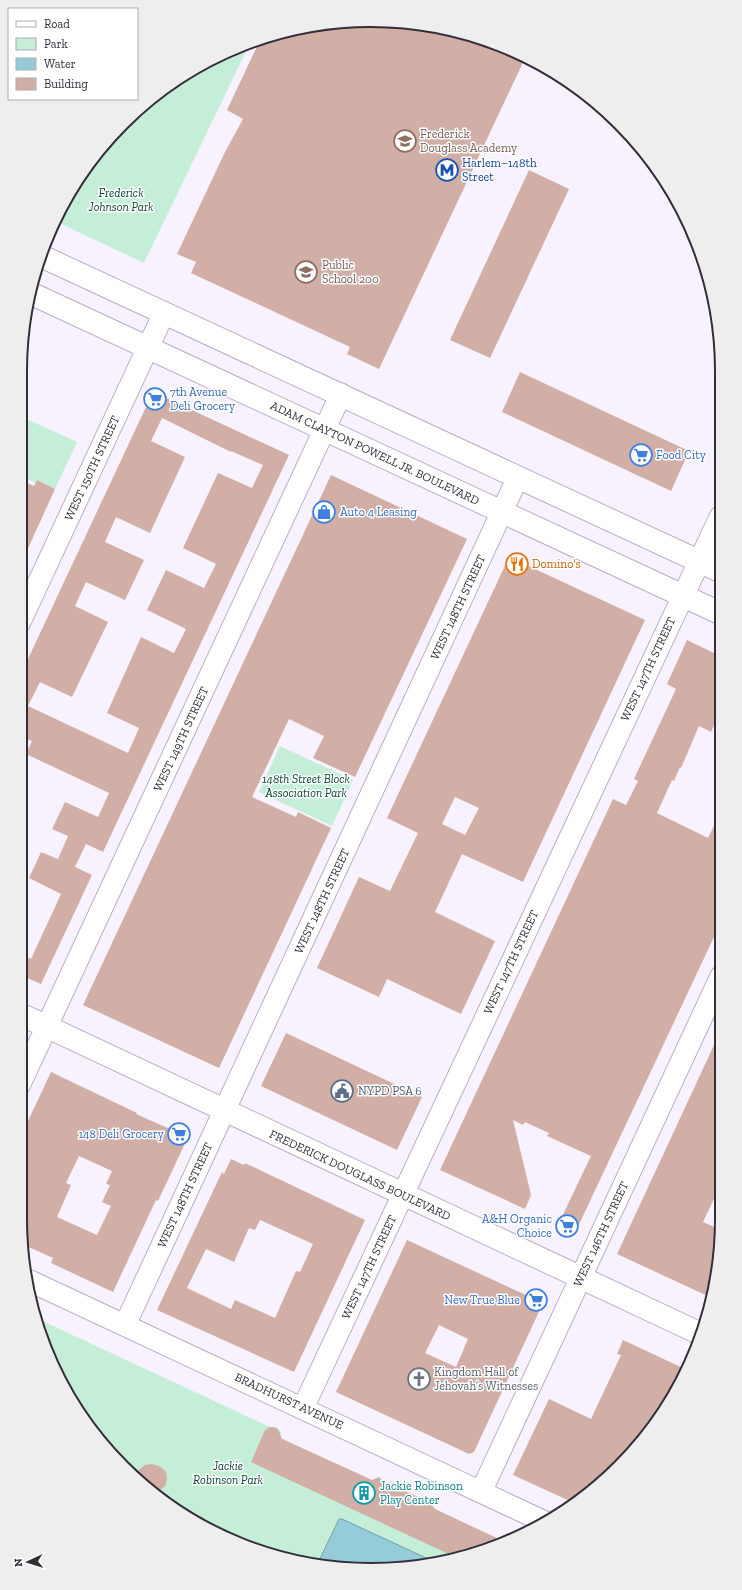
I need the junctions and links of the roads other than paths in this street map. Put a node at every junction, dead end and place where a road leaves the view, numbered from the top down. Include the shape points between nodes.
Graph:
1 (46, 258) edge
2 (36, 296) edge
3 (164, 313) junction
4 (148, 348) junction
5 (341, 394) junction
6 (325, 430) junction
7 (518, 477) junction
8 (502, 513) junction
9 (715, 527) edge
10 (699, 561) junction
11 (715, 569) edge
12 (682, 596) junction
13 (27, 607) edge
14 (715, 611) edge
15 (715, 989) edge
16 (27, 1017) edge
17 (47, 1027) junction
18 (27, 1069) edge
19 (224, 1111) junction
20 (403, 1194) junction
21 (581, 1278) junction
22 (33, 1283) edge
23 (125, 1325) junction
24 (696, 1332) edge
25 (303, 1408) junction
26 (481, 1492) junction
27 (539, 1519) edge

1 - 3 main road
2 - 4 main road, ADAM CLAYTON POWELL JR. BOULEVARD
3 - 4 street, WEST 150TH STREET
3 - 5 main road
4 - 6 main road, ADAM CLAYTON POWELL JR. BOULEVARD
4 - 13 street, WEST 150TH STREET
5 - 6 street, WEST 149TH STREET
5 - 7 main road
6 - 8 main road, ADAM CLAYTON POWELL JR. BOULEVARD
6 - 17 street, WEST 149TH STREET
7 - 8 street, WEST 148TH STREET
7 - 10 main road
8 - 12 main road, ADAM CLAYTON POWELL JR. BOULEVARD
8 - 19 street, WEST 148TH STREET
9 - 10 street, WEST 147TH STREET
10 - 11 main road
10 - 12 street, WEST 147TH STREET
12 - 14 main road, ADAM CLAYTON POWELL JR. BOULEVARD
12 - 20 street, WEST 147TH STREET
15 - 21 street, WEST 146TH STREET
16 - 17 main road, FREDERICK DOUGLASS BOULEVARD
17 - 18 street, WEST 149TH STREET
17 - 19 main road, FREDERICK DOUGLASS BOULEVARD
19 - 20 main road, FREDERICK DOUGLASS BOULEVARD
19 - 23 street, WEST 148TH STREET
20 - 21 main road, FREDERICK DOUGLASS BOULEVARD
20 - 25 street, WEST 147TH STREET
21 - 24 main road, FREDERICK DOUGLASS BOULEVARD
21 - 26 street, WEST 146TH STREET
22 - 23 street, BRADHURST AVENUE
23 - 25 street, BRADHURST AVENUE
25 - 26 street, BRADHURST AVENUE
26 - 27 street, BRADHURST AVENUE

